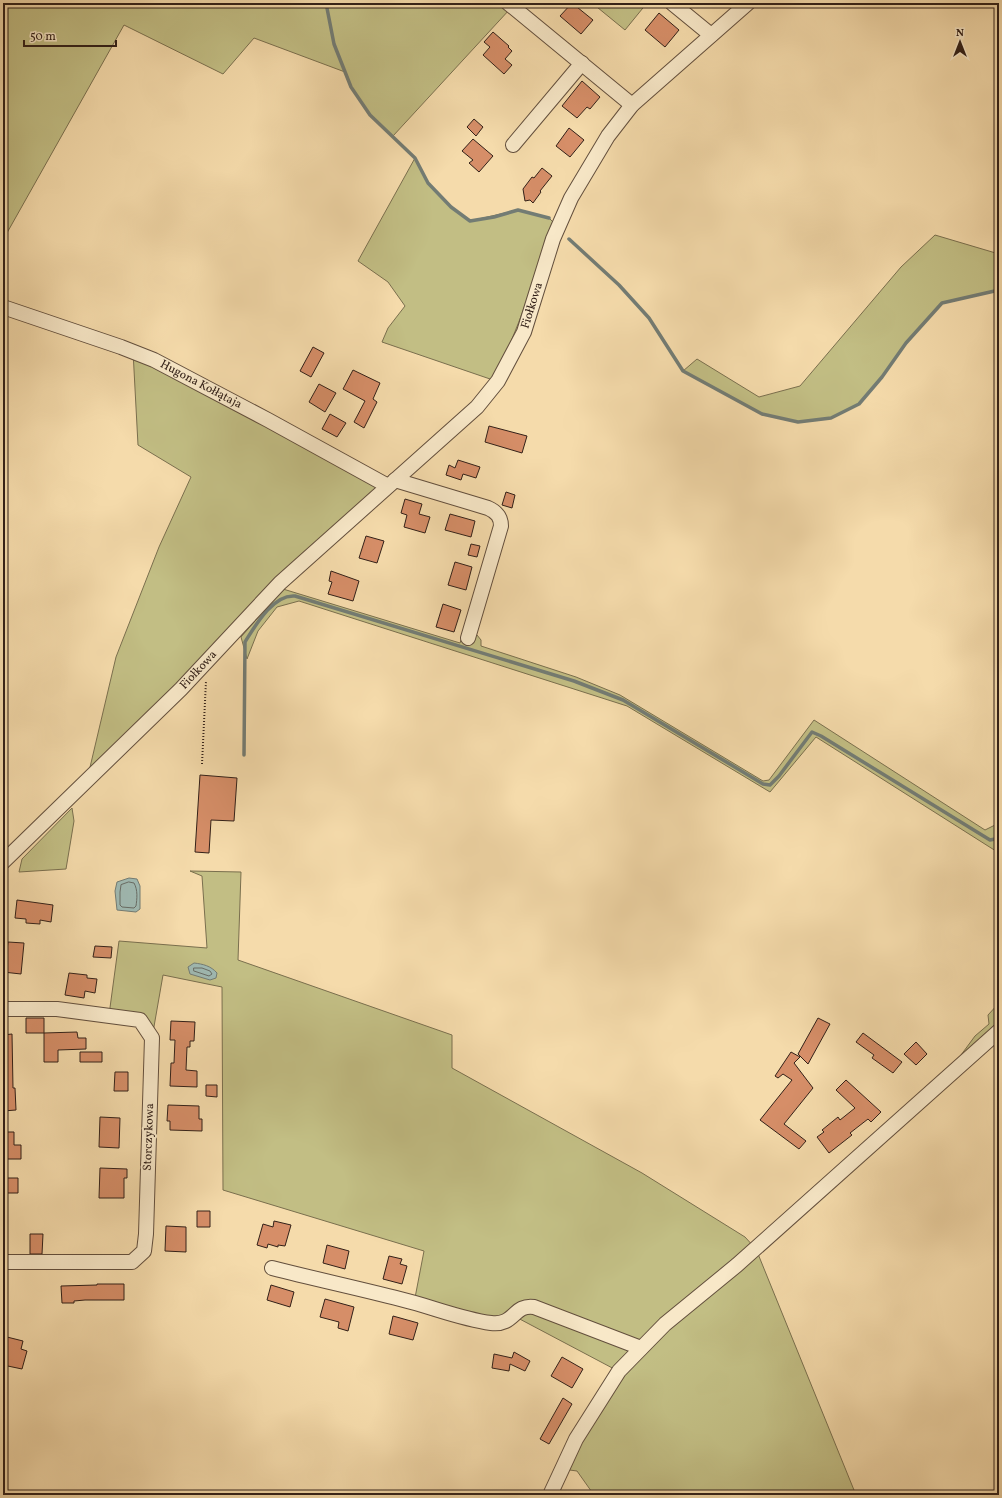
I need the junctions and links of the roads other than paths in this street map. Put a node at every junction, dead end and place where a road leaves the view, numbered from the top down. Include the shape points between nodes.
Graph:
1 (508, 3) edge
2 (672, 3) edge
3 (748, 3) edge
4 (711, 35) junction
5 (582, 63) junction
6 (632, 105) junction
7 (513, 145) dead end
8 (3, 306) edge
9 (391, 483) junction
10 (468, 638) dead end
11 (3, 862) edge
12 (3, 1009) edge
13 (999, 1031) edge
14 (3, 1262) edge
15 (272, 1268) dead end
16 (641, 1348) junction
17 (550, 1495) edge

1 - 5 street
2 - 4 street
3 - 4 street, Fiołkowa
4 - 6 street, Fiołkowa
5 - 6 street
5 - 7 street
6 - 9 street, Fiołkowa via 608,136 571,198 553,239 524,332 498,381 477,407
8 - 9 street, Hugona Kołłątaja via 154,360
9 - 10 street via 488,508 501,520
9 - 11 street, Fiołkowa via 280,583 181,689
12 - 14 street, Storczykowa via 57,1009 140,1020 152,1038 144,1251 132,1262
13 - 16 street via 738,1265 665,1324
15 - 16 street via 493,1323 503,1323 526,1306 534,1307
16 - 17 street via 619,1372 576,1439

